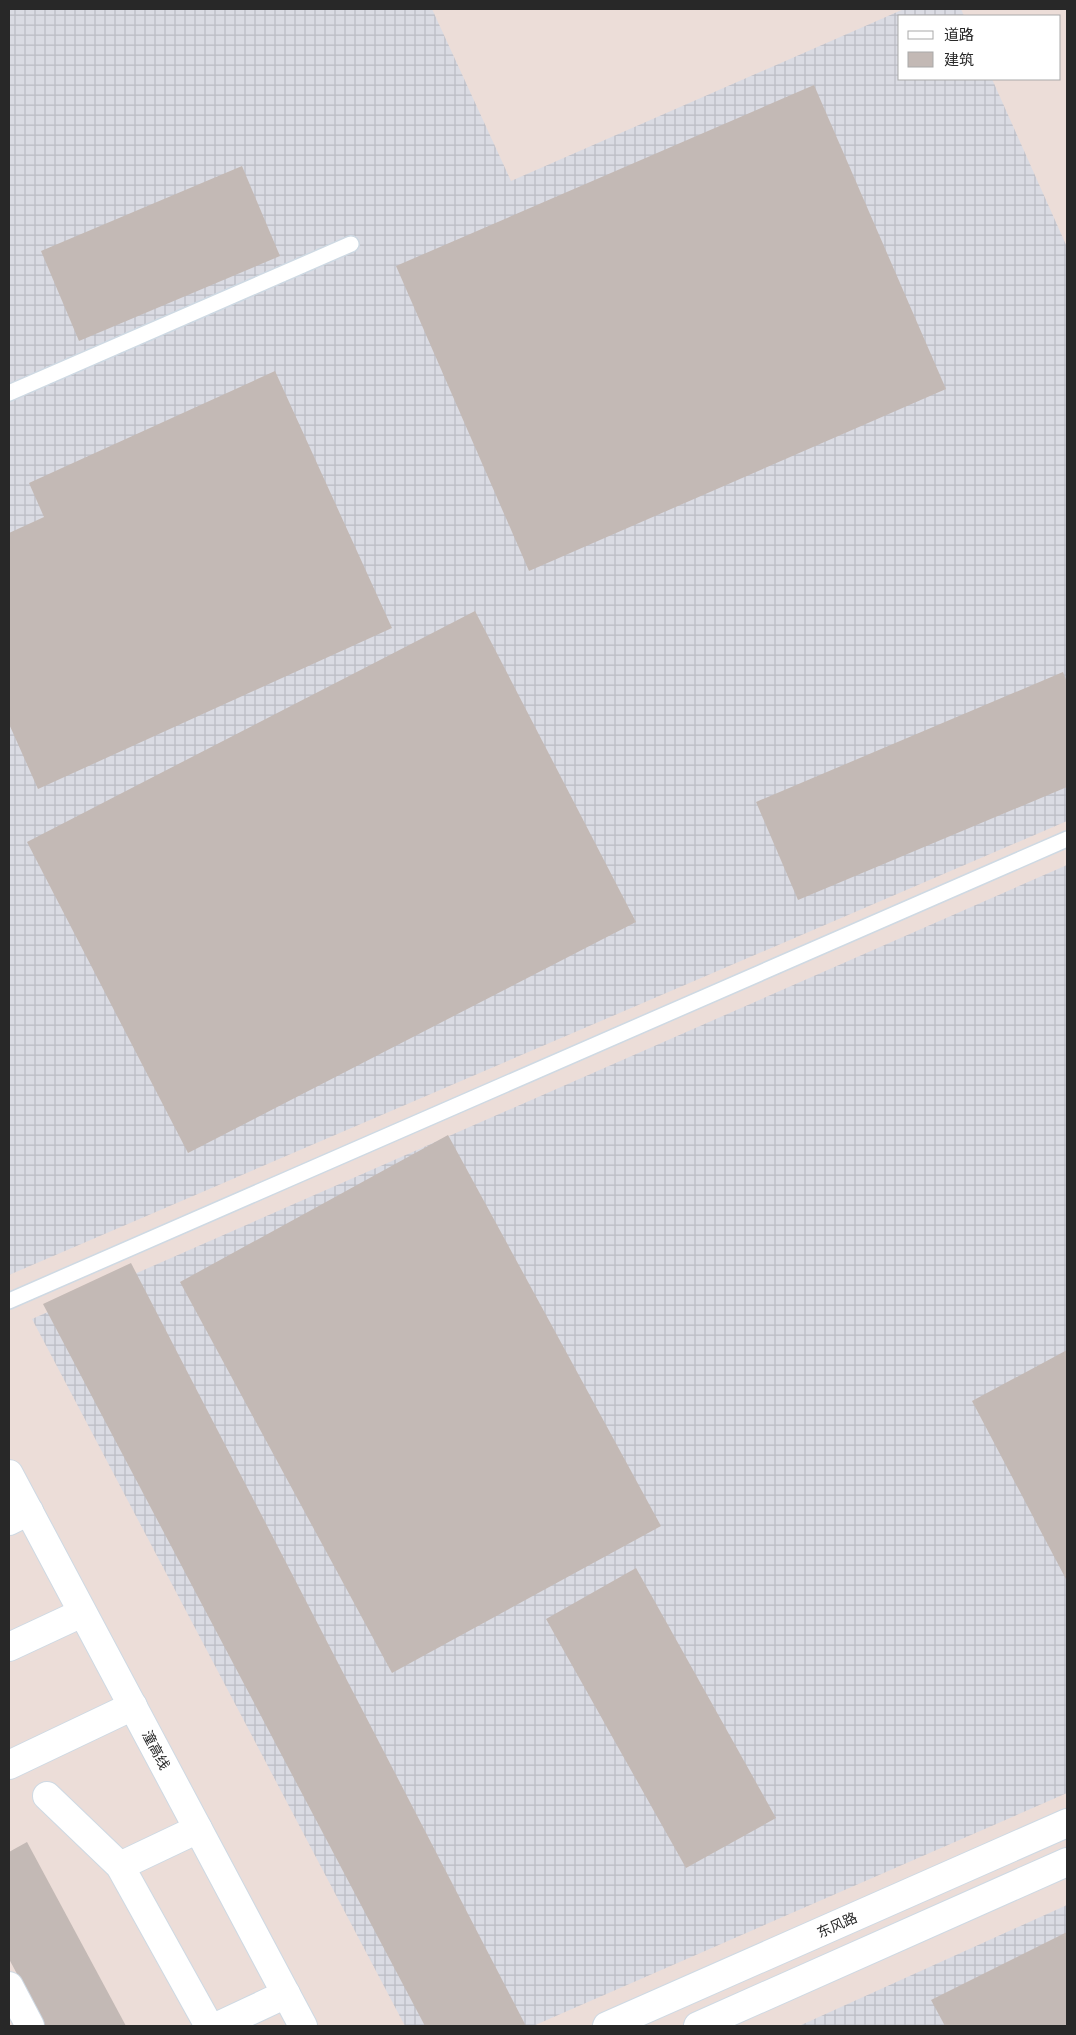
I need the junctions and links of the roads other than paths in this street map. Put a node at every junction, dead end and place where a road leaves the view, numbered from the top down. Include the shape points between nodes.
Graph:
1 (351, 244) dead end
2 (9, 394) edge
3 (1067, 839) edge
4 (9, 1301) edge
5 (9, 1474) edge
6 (19, 1516) edge
7 (82, 1613) junction
8 (9, 1647) edge
9 (133, 1706) junction
10 (9, 1765) edge
11 (46, 1796) dead end
12 (1067, 1823) edge
13 (198, 1829) junction
14 (1067, 1862) edge
15 (120, 1866) junction
16 (9, 1986) edge
17 (286, 1994) junction
18 (30, 2026) edge
19 (210, 2026) edge
20 (218, 2026) edge
21 (303, 2026) edge
22 (607, 2026) edge
23 (698, 2026) edge

1 - 2 lane
3 - 4 lane
5 - 6 street, 潼高线
6 - 7 street, 潼高线
7 - 8 street
7 - 9 street, 潼高线
9 - 10 street
9 - 13 street, 潼高线
11 - 15 street
12 - 22 street, 东风路
13 - 15 street
13 - 17 street, 潼高线
14 - 23 street
15 - 19 street
16 - 18 street
17 - 20 street
17 - 21 street, 潼高线

